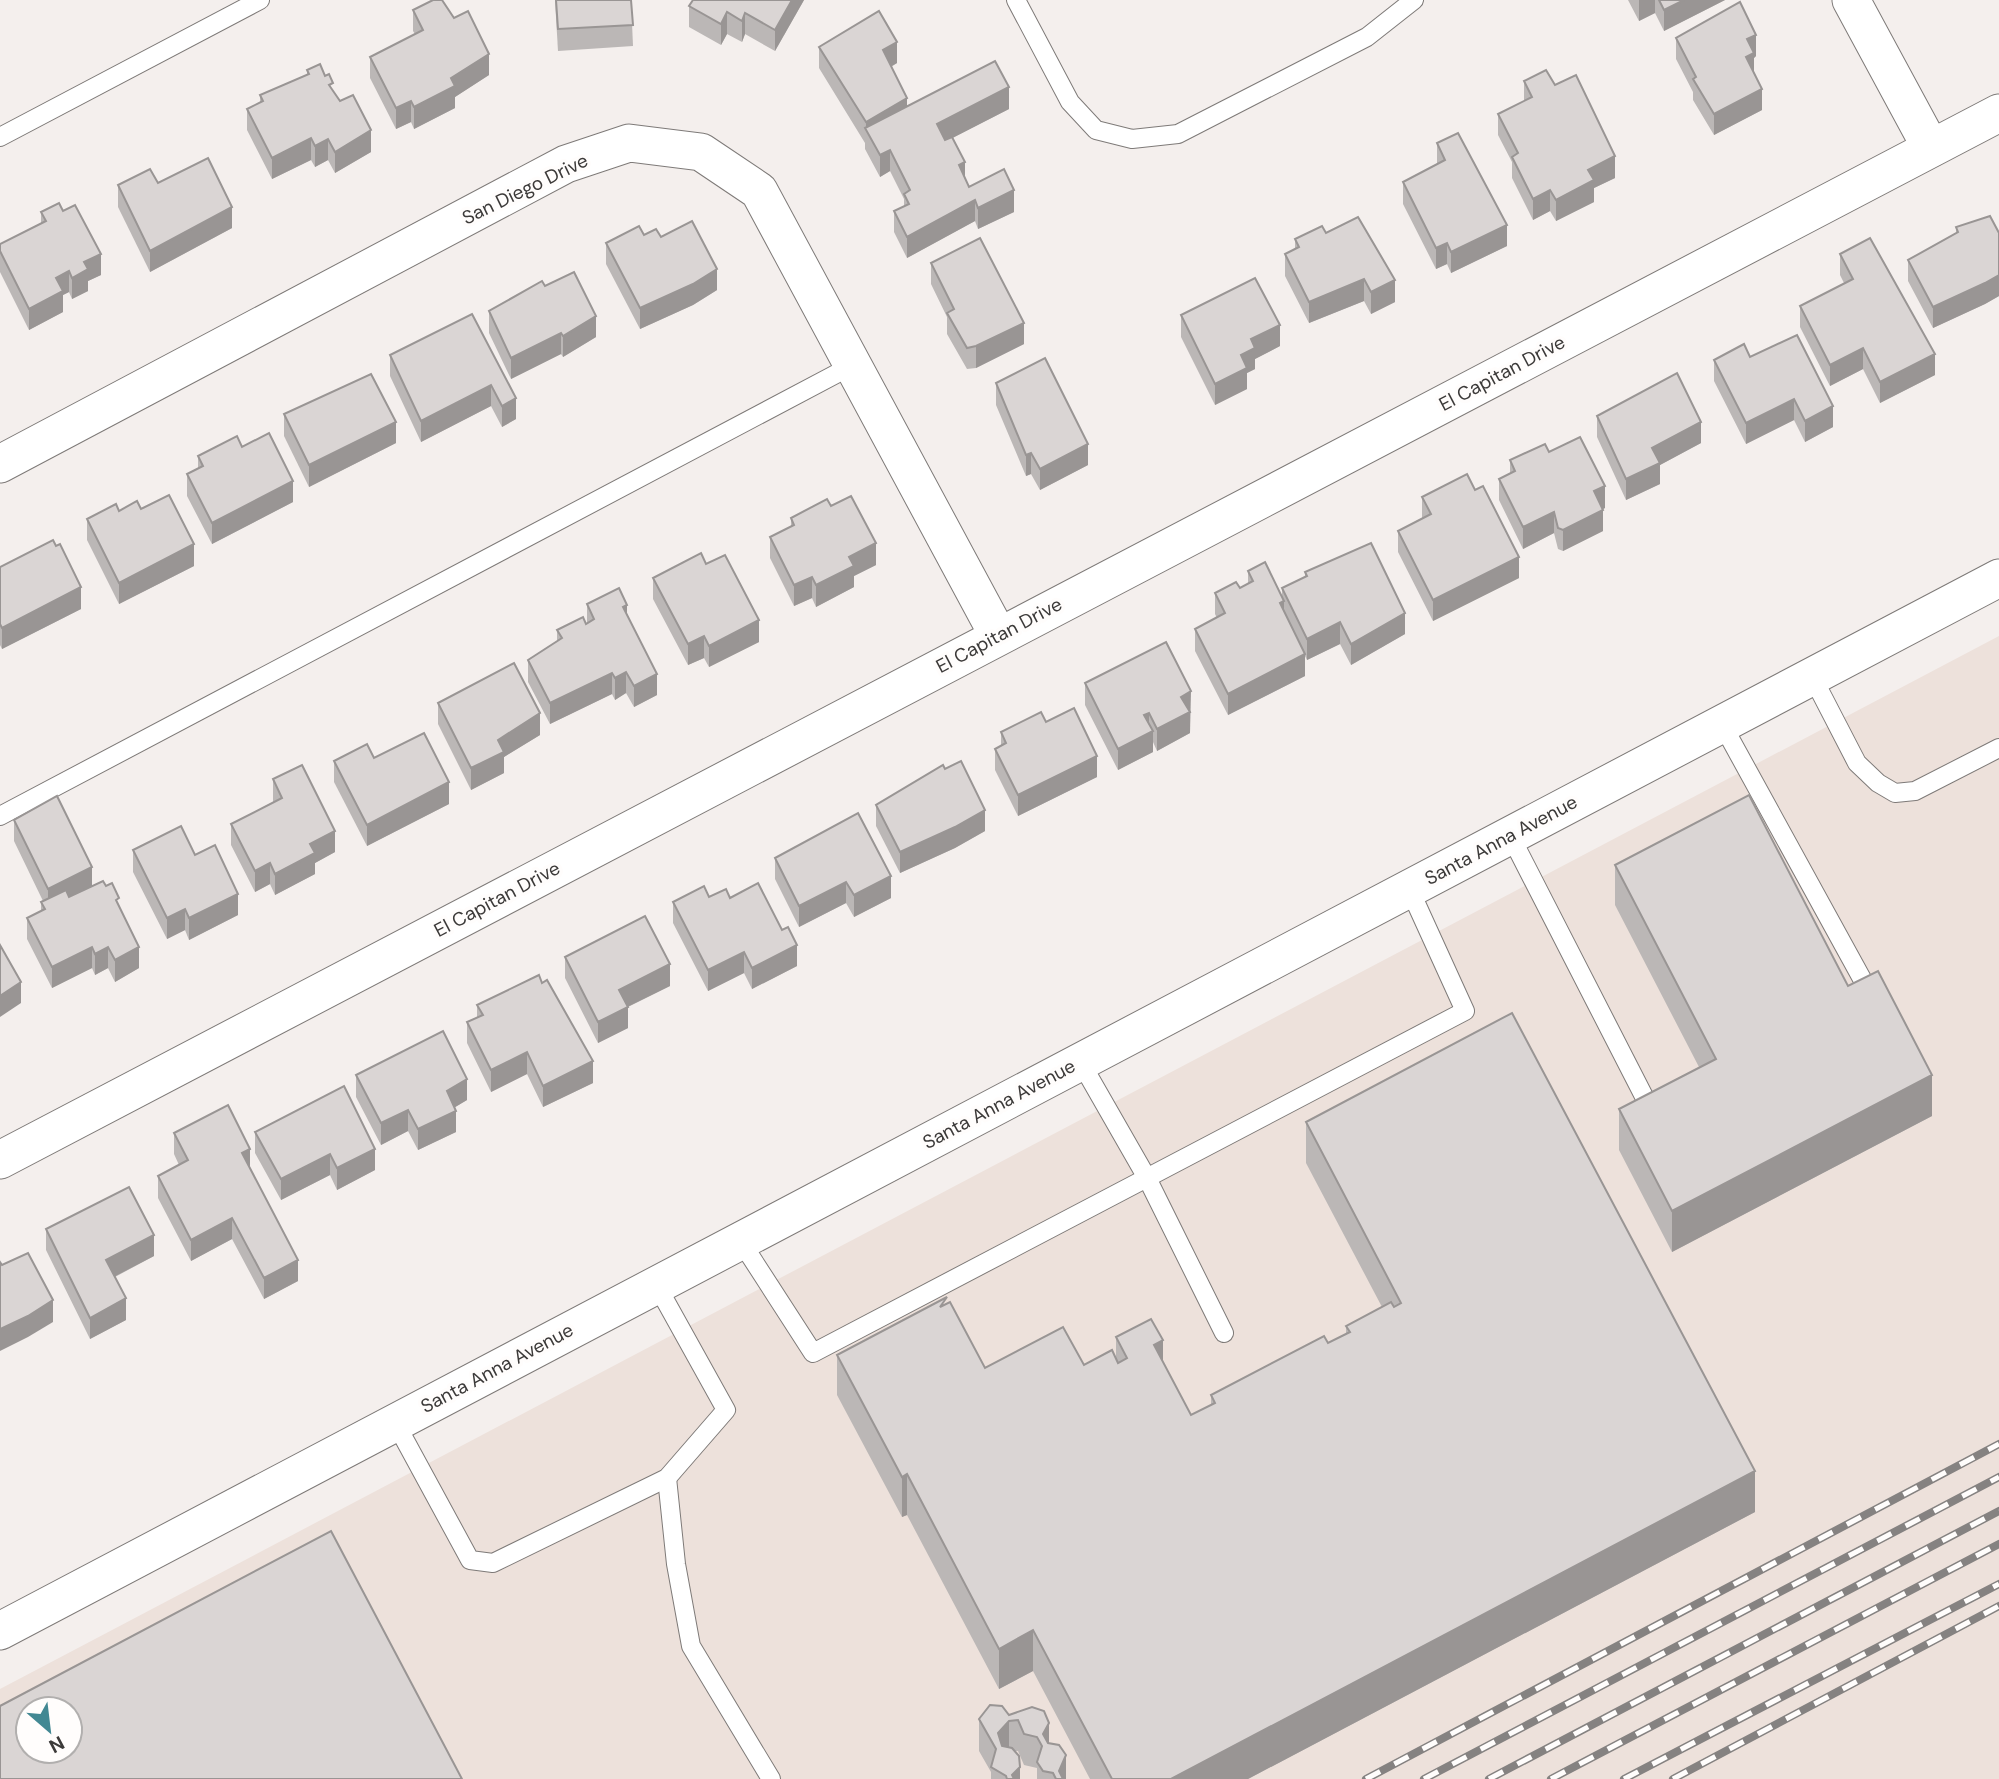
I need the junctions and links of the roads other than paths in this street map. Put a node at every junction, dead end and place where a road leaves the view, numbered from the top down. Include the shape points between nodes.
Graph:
1 (260, 0) edge
2 (1016, 0) edge
3 (1414, 0) edge
4 (1851, 0) edge
5 (1999, 113) edge
6 (0, 136) edge
7 (1931, 148) junction
8 (853, 365) junction
9 (0, 464) edge
10 (1999, 578) edge
11 (999, 635) junction
12 (1812, 676) junction
13 (1722, 724) junction
14 (1999, 748) edge
15 (0, 816) edge
16 (1510, 835) junction
17 (1409, 888) junction
18 (1872, 997) edge
19 (1080, 1061) junction
20 (1652, 1112) edge
21 (0, 1160) edge
22 (1147, 1178) junction
23 (740, 1240) junction
24 (656, 1284) junction
25 (1224, 1333) dead end
26 (395, 1422) junction
27 (667, 1478) junction
28 (0, 1631) edge
29 (771, 1779) edge

1 - 6 lane
2 - 3 lane via 1070,102 1096,130 1132,138 1178,134 1367,37
4 - 7 street
5 - 7 street, El Capitan Drive
7 - 11 street, El Capitan Drive
8 - 9 street, San Diego Drive via 759,191 701,152 629,143 566,164
8 - 11 street, San Diego Drive
8 - 15 lane
10 - 12 street, Santa Anna Avenue
11 - 21 street, El Capitan Drive
12 - 13 street, Santa Anna Avenue
12 - 14 lane via 1857,763 1895,793 1915,791
13 - 16 street, Santa Anna Avenue
13 - 18 lane
16 - 17 street, Santa Anna Avenue
16 - 20 lane
17 - 19 street, Santa Anna Avenue
17 - 22 lane via 1465,1011
19 - 22 lane
19 - 23 street, Santa Anna Avenue
22 - 23 lane via 813,1353
22 - 25 lane
23 - 24 street, Santa Anna Avenue
24 - 26 street, Santa Anna Avenue
24 - 27 lane via 726,1410
26 - 27 lane via 470,1560 493,1563
26 - 28 street, Santa Anna Avenue
27 - 29 lane via 691,1646

